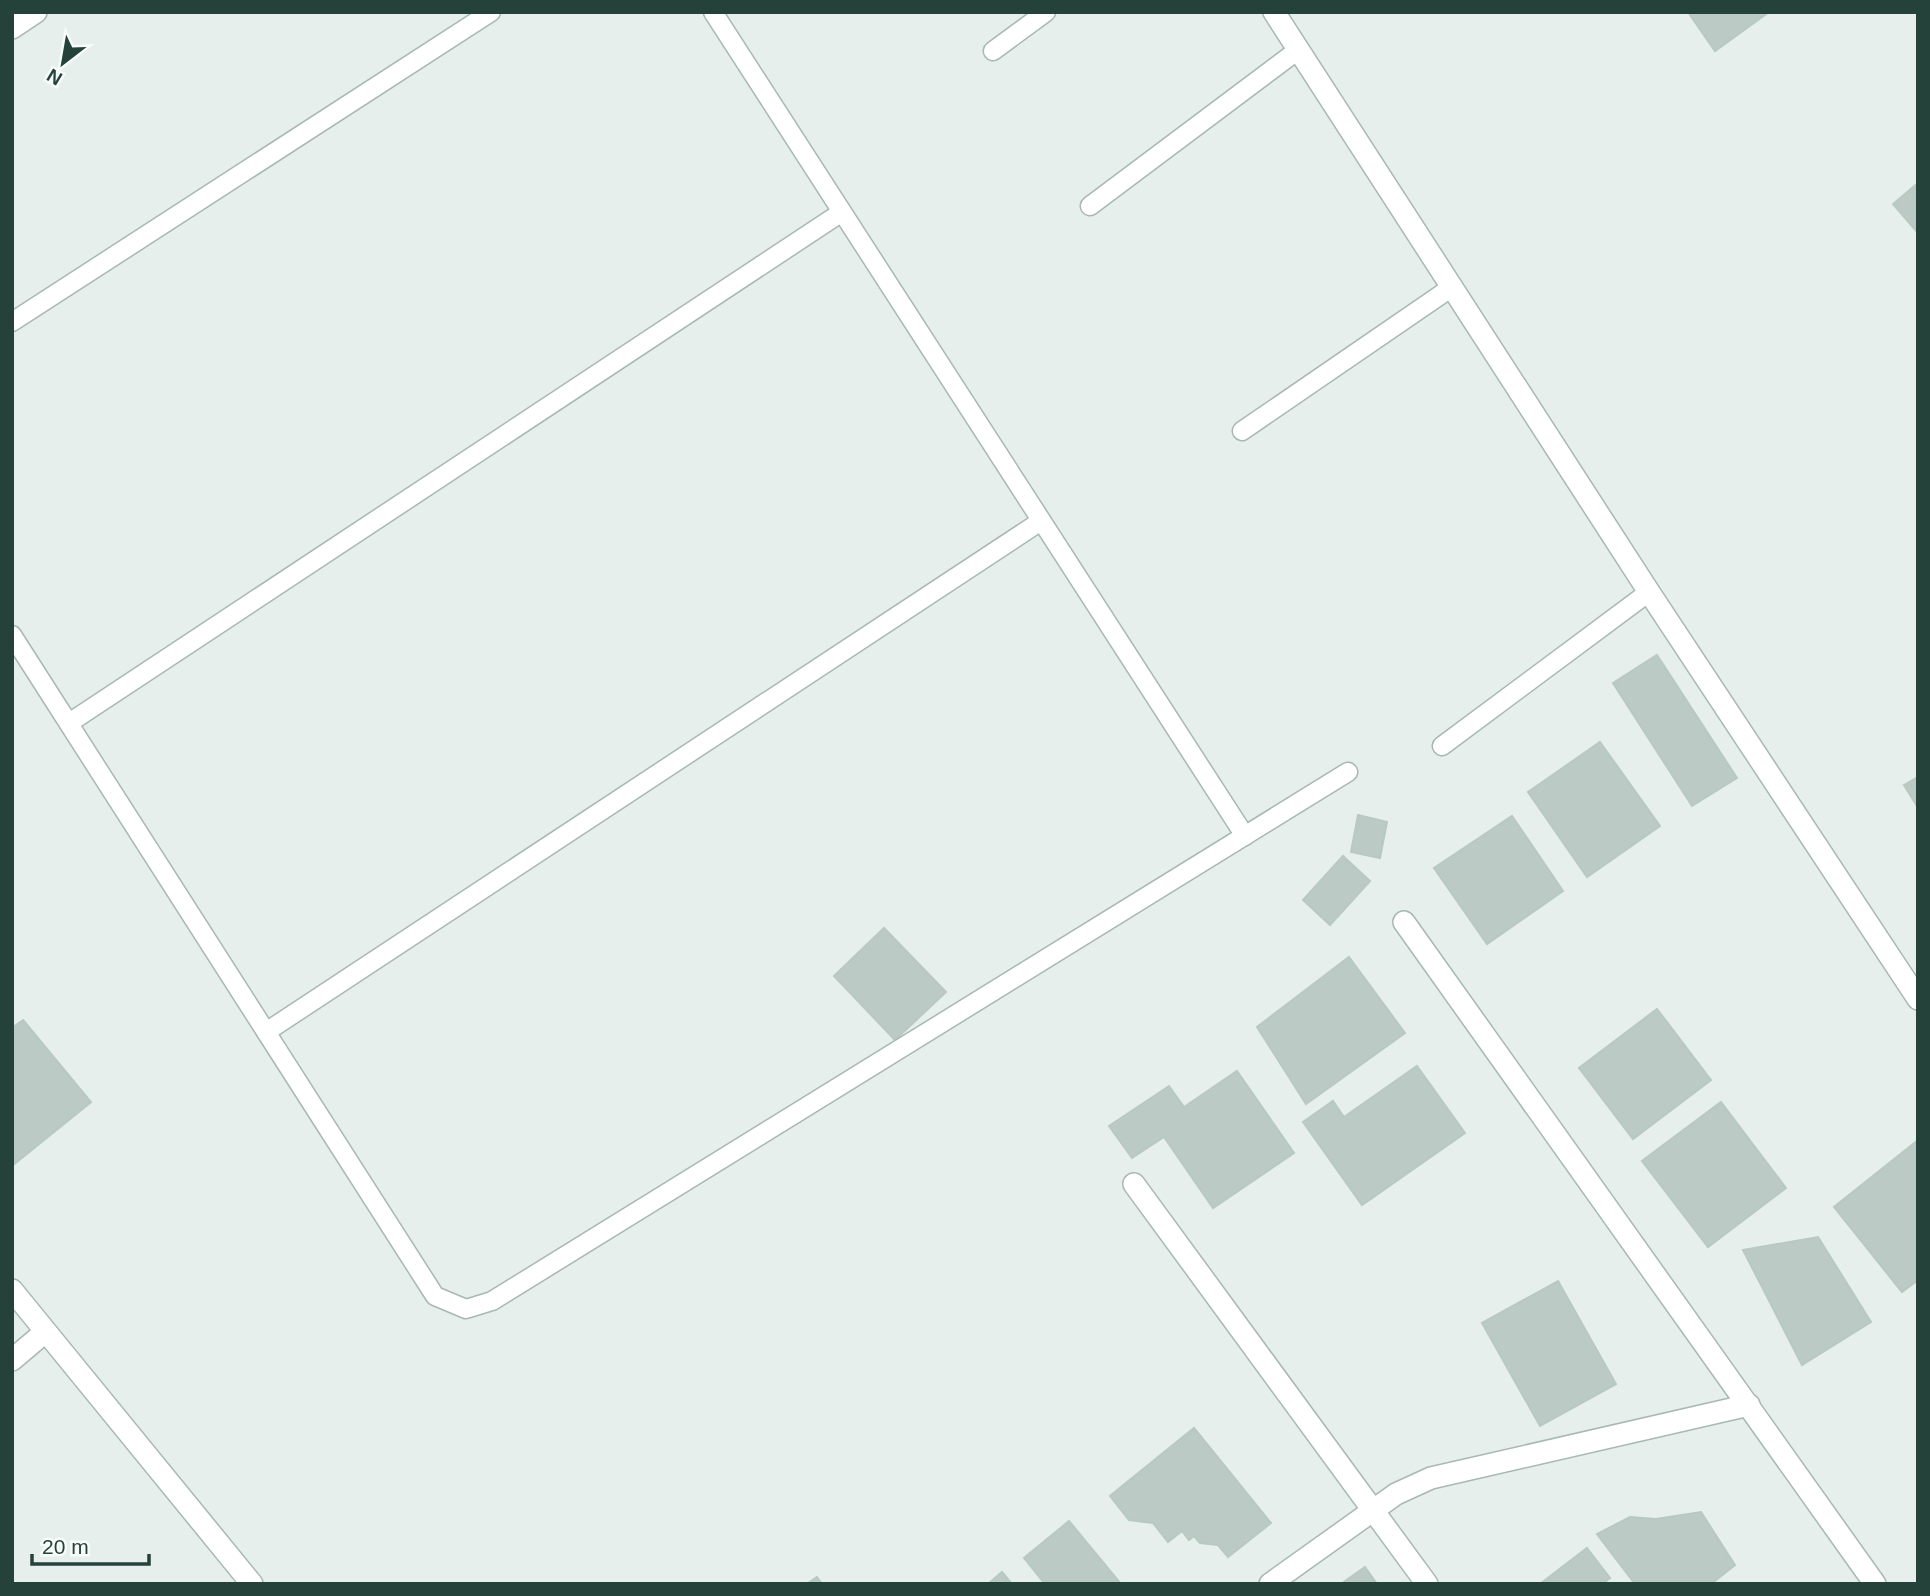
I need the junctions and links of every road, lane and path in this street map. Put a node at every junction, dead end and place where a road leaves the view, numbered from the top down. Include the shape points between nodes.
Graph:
1 (36, 12) edge
2 (491, 12) edge
3 (713, 12) edge
4 (1046, 12) edge
5 (1274, 12) edge
6 (12, 28) edge
7 (1298, 50) junction
8 (993, 51) dead end
9 (1090, 206) dead end
10 (842, 212) junction
11 (1452, 287) junction
12 (12, 322) edge
13 (1242, 431) dead end
14 (1041, 521) junction
15 (1649, 592) junction
16 (12, 635) edge
17 (69, 723) junction
18 (1442, 746) dead end
19 (1348, 772) dead end
20 (1245, 836) junction
21 (1404, 922) dead end
22 (1918, 999) edge
23 (267, 1032) junction
24 (1134, 1184) dead end
25 (12, 1290) edge
26 (45, 1332) junction
27 (12, 1360) edge
28 (1749, 1405) junction
29 (1371, 1511) junction
30 (252, 1584) edge
31 (1270, 1584) edge
32 (1427, 1584) edge
33 (1875, 1584) edge

1 - 6 street
2 - 12 lane
3 - 10 lane
4 - 8 lane
5 - 7 street
7 - 9 lane
7 - 11 street
10 - 14 lane
10 - 17 lane
11 - 13 lane
11 - 15 street
14 - 20 lane
14 - 23 lane
15 - 18 lane
15 - 22 street
16 - 17 lane
17 - 23 lane
19 - 20 lane
20 - 23 lane via 492,1301 466,1309 435,1296
21 - 28 street
24 - 29 street
25 - 26 street
26 - 27 street
26 - 30 street
28 - 29 street via 1431,1478
28 - 33 street
29 - 31 street
29 - 32 street

